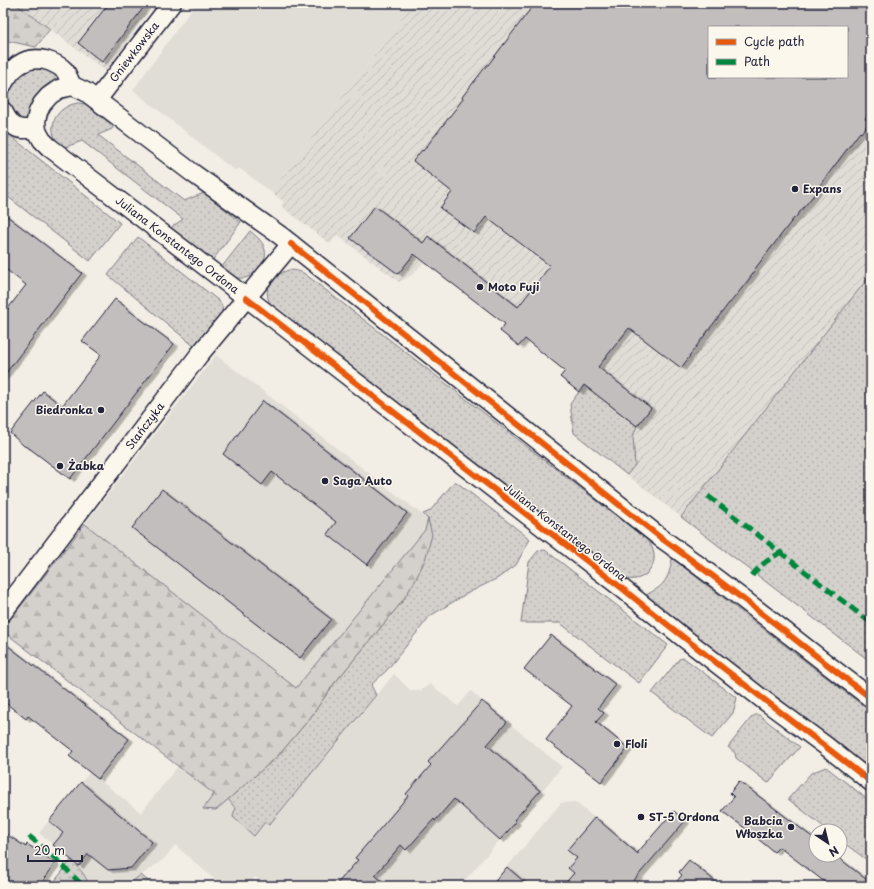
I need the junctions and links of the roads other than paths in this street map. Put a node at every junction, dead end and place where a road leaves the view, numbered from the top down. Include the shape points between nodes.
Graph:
1 (172, 3) edge
2 (3, 84) edge
3 (73, 86) junction
4 (97, 100) junction
5 (3, 111) edge
6 (37, 131) junction
7 (290, 244) junction
8 (246, 298) junction
9 (3, 612) edge
10 (871, 698) edge
11 (848, 763) junction
12 (871, 769) edge
13 (871, 782) edge

1 - 4 street, Gniewkowska
2 - 3 street via 19,64 33,59 53,62 65,71
3 - 4 street
3 - 6 street via 59,89 42,104 36,121
4 - 7 street
5 - 6 street via 16,127
6 - 8 street, Juliana Konstantego Ordona via 49,147
7 - 8 street, Stańczyka
7 - 10 street via 655,534
8 - 9 street, Stańczyka
8 - 11 street, Juliana Konstantego Ordona
11 - 12 street
11 - 13 street, Juliana Konstantego Ordona

